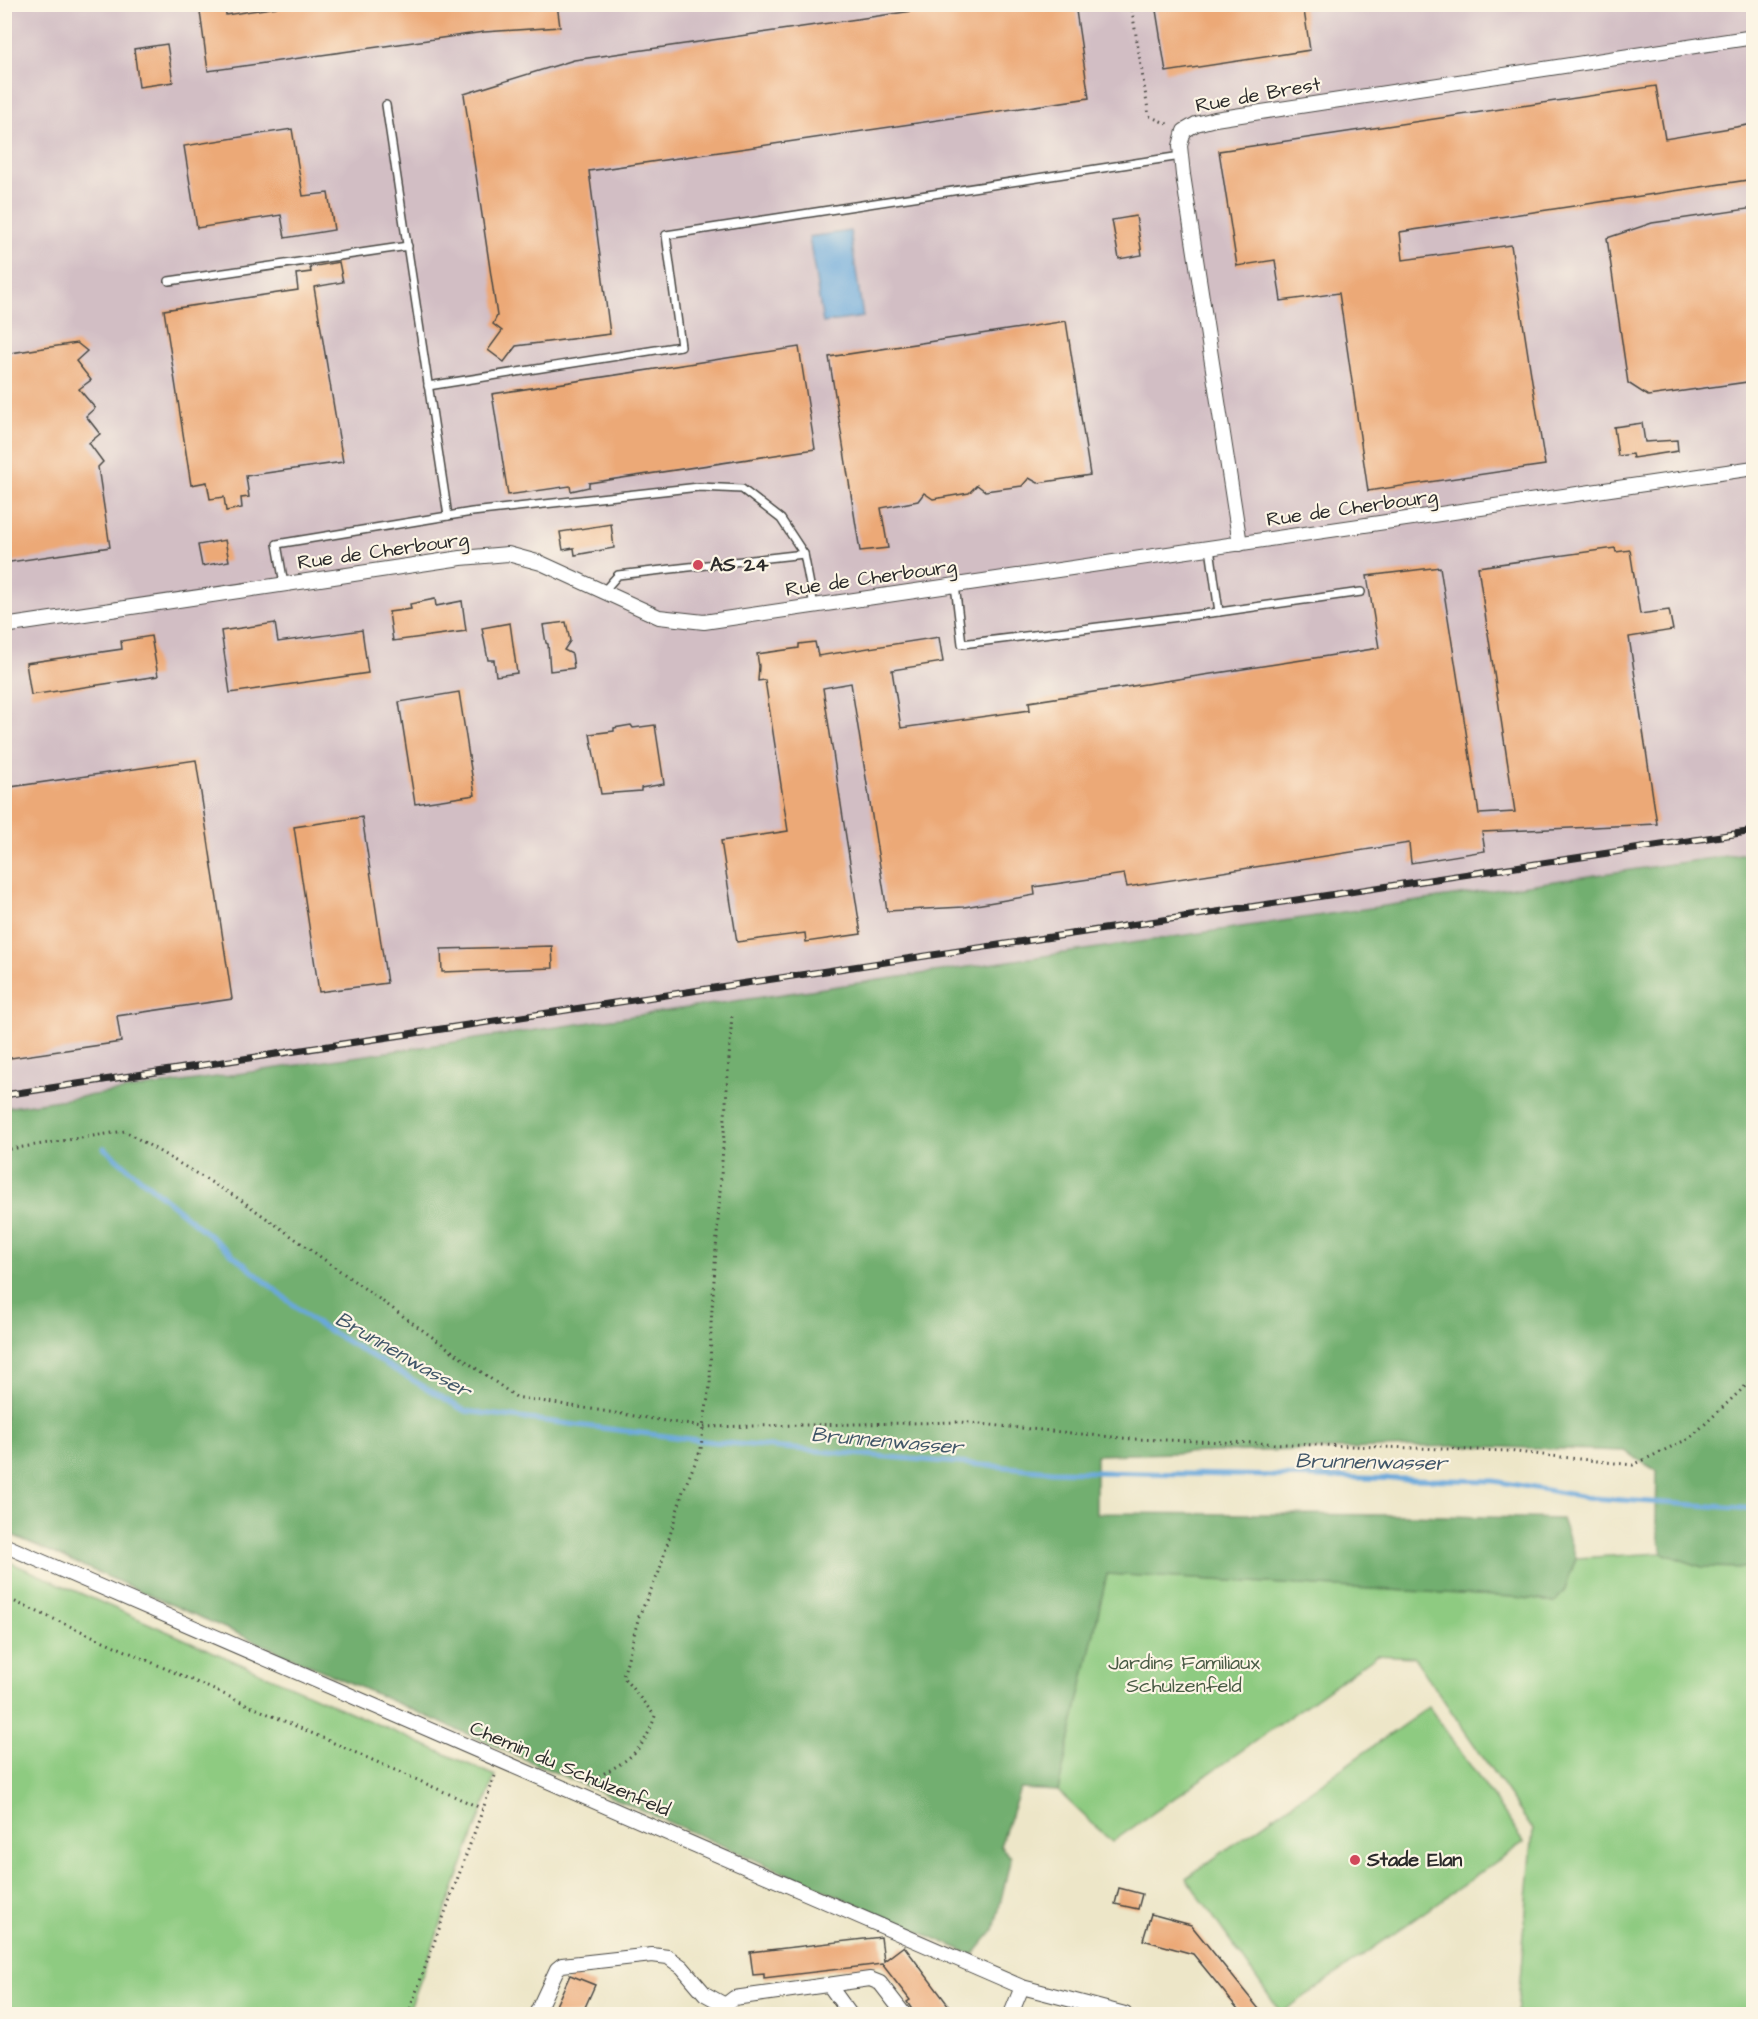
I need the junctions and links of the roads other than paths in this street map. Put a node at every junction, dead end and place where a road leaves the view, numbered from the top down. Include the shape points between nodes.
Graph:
1 (1754, 37) edge
2 (387, 105) dead end
3 (1181, 156) junction
4 (408, 246) junction
5 (169, 282) dead end
6 (428, 386) junction
7 (1754, 468) edge
8 (448, 516) junction
9 (1239, 544) junction
10 (1210, 548) junction
11 (804, 554) junction
12 (284, 584) junction
13 (955, 585) junction
14 (603, 592) junction
15 (1361, 592) dead end
16 (814, 606) junction
17 (1219, 612) junction
18 (4, 626) edge
19 (4, 1545) edge
20 (829, 1985) junction
21 (1022, 1987) junction
22 (1071, 2000) junction
23 (724, 2010) edge
24 (536, 2014) edge
25 (850, 2014) edge
26 (904, 2014) edge
27 (1011, 2014) edge
28 (1067, 2014) edge
29 (1125, 2014) edge

1 - 3 street, Rue de Brest via 1215,119 1184,131
2 - 4 lane
3 - 6 lane via 666,235 681,346
3 - 9 street, Rue de Brest
4 - 5 lane
4 - 6 lane
6 - 8 lane
7 - 9 street, Rue de Cherbourg
8 - 11 lane via 699,487 742,489 781,519
8 - 12 lane via 278,544
9 - 10 street, Rue de Cherbourg
10 - 13 street, Rue de Cherbourg
10 - 17 lane
11 - 14 lane via 618,575
11 - 16 lane
12 - 14 street, Rue de Cherbourg via 508,554 541,562
12 - 18 street, Rue de Cherbourg
13 - 16 street, Rue de Cherbourg
13 - 17 lane via 962,644
14 - 16 street, Rue de Cherbourg via 659,617 704,622
15 - 17 lane
19 - 21 street, Chemin du Schulzenfeld
20 - 23 street via 734,1998
20 - 25 street
20 - 26 street via 870,1979 880,1983
21 - 22 street, Chemin du Schulzenfeld
21 - 27 street
22 - 28 street
22 - 29 street, Chemin du Schulzenfeld
23 - 24 street via 682,1967 668,1958 652,1955 562,1965 556,1969

